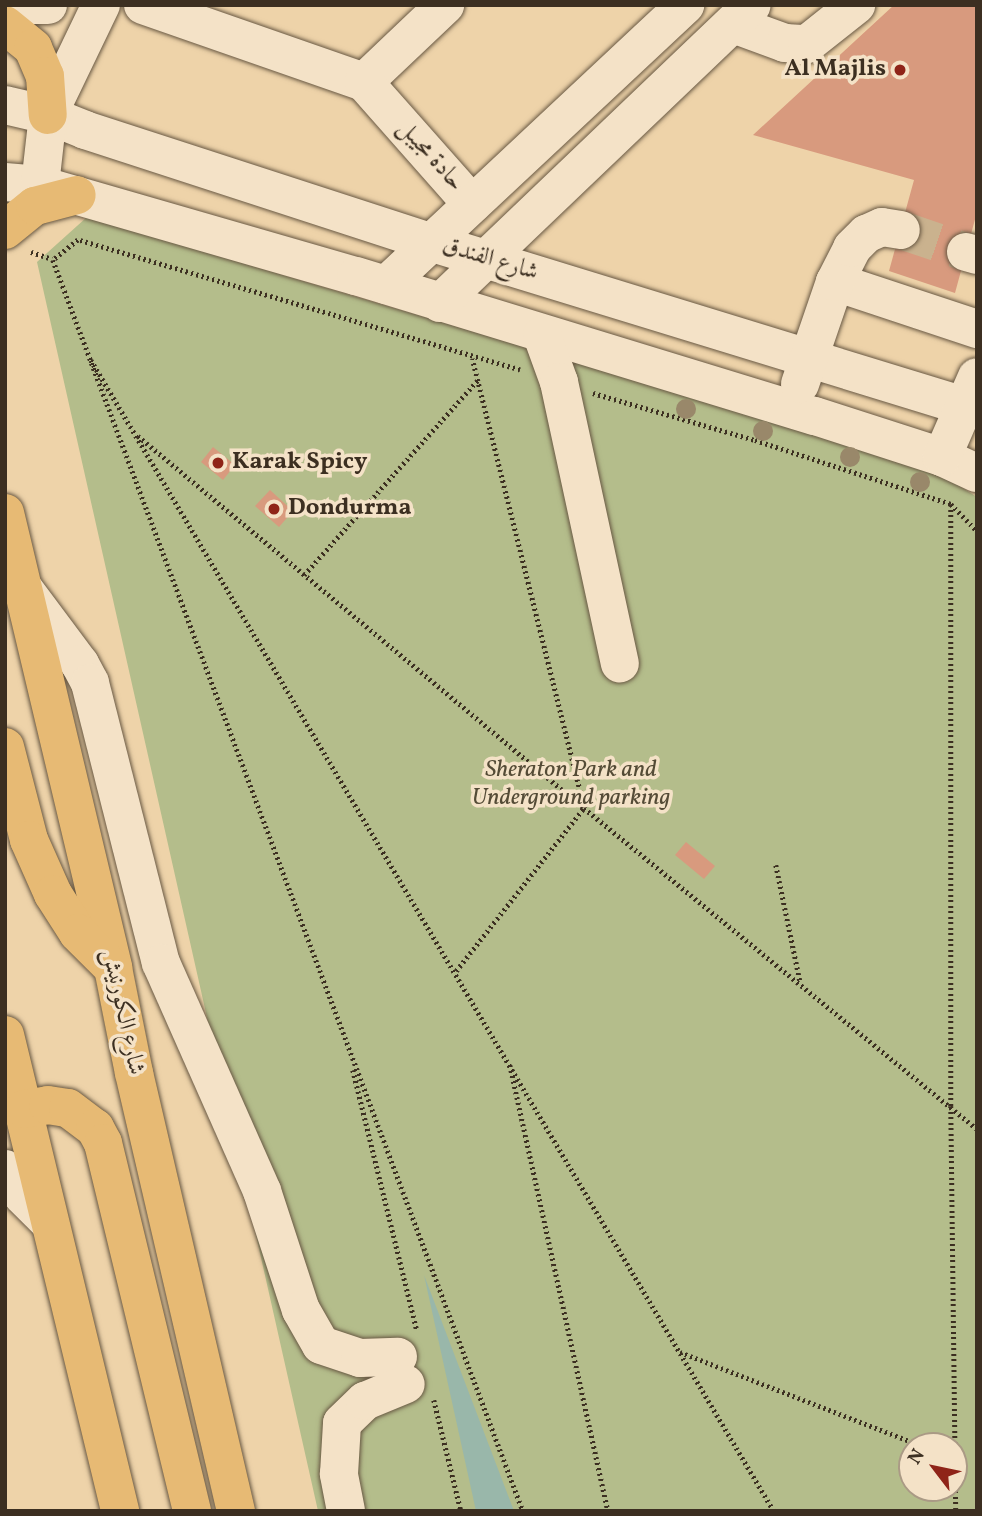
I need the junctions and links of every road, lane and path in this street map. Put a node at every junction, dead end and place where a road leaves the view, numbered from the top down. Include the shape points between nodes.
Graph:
1 (20, 5) edge
2 (48, 5) edge
3 (100, 5) edge
4 (143, 5) edge
5 (445, 5) edge
6 (685, 5) edge
7 (856, 5) edge
8 (742, 15) edge
9 (5, 25) edge
10 (364, 82) junction
11 (5, 106) edge
12 (48, 115) junction
13 (23, 183) edge
14 (77, 195) junction
15 (472, 204) junction
16 (5, 230) edge
17 (901, 230) tunnel mouth
18 (433, 243) junction
19 (486, 258) junction
20 (835, 282) junction
21 (386, 285) junction
22 (440, 303) junction
23 (977, 329) edge
24 (542, 335) junction
25 (85, 350) junction
26 (472, 359) junction
27 (808, 359) junction
28 (532, 374) dead end
29 (478, 380) junction
30 (581, 389) dead end
31 (973, 398) edge
32 (792, 409) junction
33 (135, 434) junction
34 (942, 457) junction
35 (977, 473) edge
36 (951, 504) junction
37 (5, 513) edge
38 (977, 531) edge
39 (304, 575) junction
40 (24, 589) junction
41 (620, 663) dead end
42 (5, 747) edge
43 (584, 808) junction
44 (776, 865) dead end
45 (113, 968) junction
46 (456, 971) junction
47 (801, 982) junction
48 (5, 1035) edge
49 (348, 1049) junction
50 (509, 1060) junction
51 (951, 1106) junction
52 (15, 1111) edge
53 (977, 1129) edge
54 (5, 1169) edge
55 (49, 1222) junction
56 (679, 1352) junction
57 (414, 1368) junction
58 (955, 1432) edge
59 (898, 1437) edge
60 (120, 1511) edge
61 (192, 1511) edge
62 (236, 1511) edge
63 (346, 1511) edge
64 (461, 1511) edge
65 (523, 1511) edge
66 (608, 1511) edge
67 (774, 1511) edge

1 - 2 street
3 - 12 street
4 - 10 street
5 - 10 street
6 - 15 street
7 - 8 street via 807,44 785,43
8 - 19 street
9 - 12 main road via 33,48 45,76
10 - 15 street, حادة مجيبل
11 - 12 street, شارع الفندق
12 - 13 street
12 - 18 street, شارع الفندق
13 - 14 street
14 - 16 main road via 35,206
14 - 21 street
15 - 18 street, حادة مجيبل
17 - 20 street via 882,227 866,234 852,248
18 - 19 street, شارع الفندق
18 - 21 street, حادة مجيبل
19 - 22 street
19 - 27 street, شارع الفندق
20 - 23 street
20 - 27 street
21 - 22 street
22 - 24 street
24 - 32 street
24 - 41 street via 559,382
25 - 26 path via 53,260 78,240
25 - 33 path
25 - 49 path
26 - 28 path
26 - 29 path
27 - 31 street, شارع الفندق
27 - 32 street
29 - 39 path
29 - 43 path
30 - 36 path
31 - 34 street
32 - 34 street
33 - 39 path
33 - 46 path
34 - 35 street
36 - 38 path
36 - 51 path
37 - 40 main road, شارع الكورنيش
39 - 43 path
40 - 45 main road, شارع الكورنيش
40 - 57 street via 90,683 161,963 262,1191 301,1310 321,1345
42 - 45 main road via 29,840 53,894 78,933
43 - 46 path
43 - 47 path
44 - 47 path
45 - 62 main road, شارع الكورنيش
46 - 50 path
47 - 51 path
48 - 52 main road
49 - 57 path
49 - 65 path
50 - 56 path
50 - 66 path
51 - 53 path
51 - 58 path
52 - 55 main road
52 - 61 main road via 48,1105 68,1108 95,1128 103,1143
54 - 55 street
55 - 60 main road
56 - 59 path
56 - 67 path
57 - 63 street via 365,1401 342,1423 339,1474
57 - 64 path

